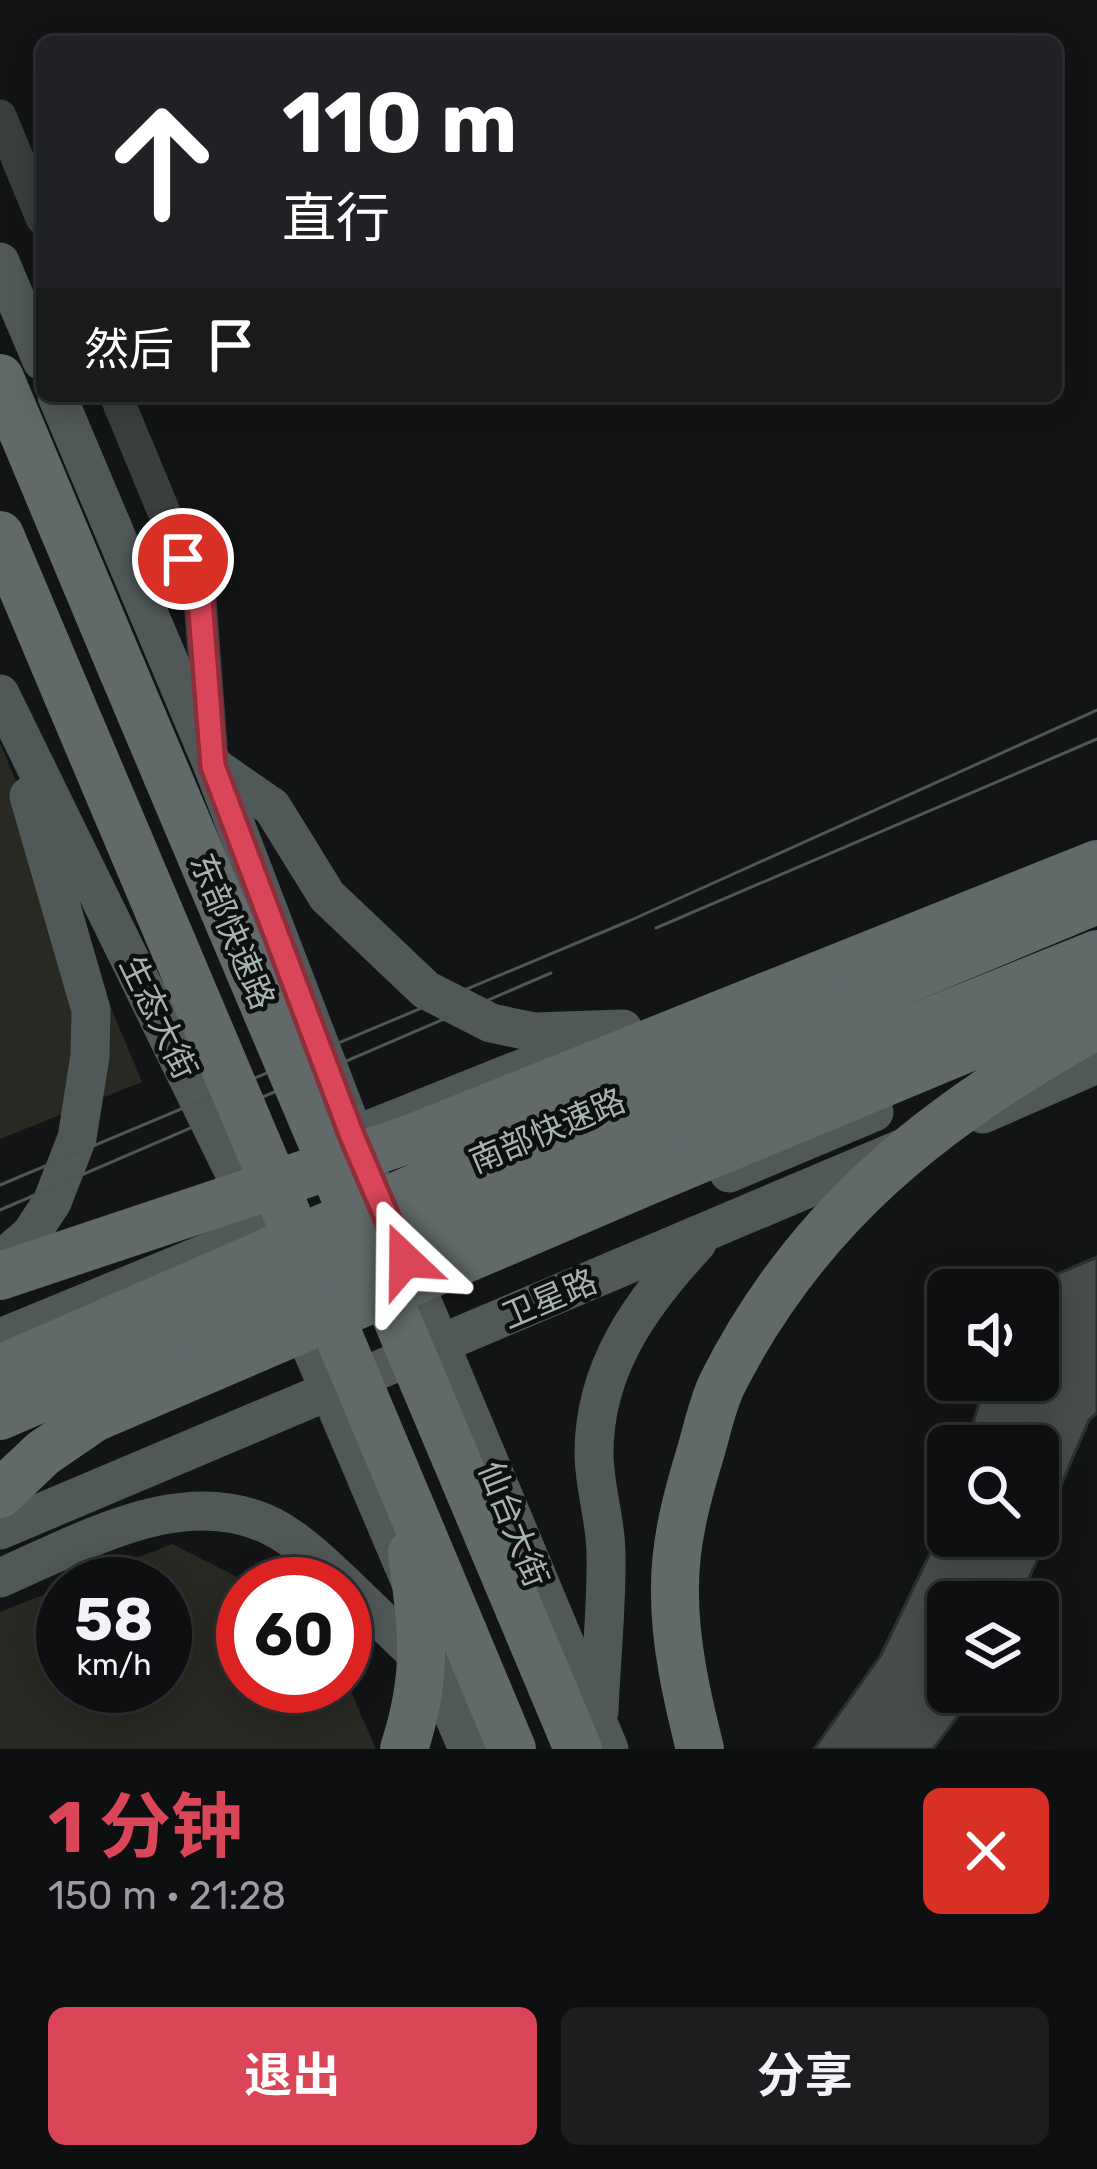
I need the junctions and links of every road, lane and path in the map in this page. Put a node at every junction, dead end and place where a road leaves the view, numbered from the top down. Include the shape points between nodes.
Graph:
1 (0, 116) edge
2 (36, 203) edge
3 (0, 262) edge
4 (36, 347) edge
5 (0, 378) edge
6 (60, 402) edge
7 (118, 402) edge
8 (0, 535) edge
9 (0, 696) edge
10 (213, 766) junction
11 (1097, 843) edge
12 (1097, 864) edge
13 (1097, 887) edge
14 (1097, 900) edge
15 (1097, 954) edge
16 (1097, 994) edge
17 (1097, 1020) edge
18 (623, 1029) junction
19 (1097, 1064) edge
20 (352, 1136) junction
21 (240, 1181) junction
22 (373, 1185) junction
23 (262, 1230) junction
24 (707, 1232) junction
25 (0, 1269) edge
26 (421, 1298) junction
27 (0, 1338) edge
28 (310, 1343) junction
29 (440, 1344) junction
30 (0, 1369) edge
31 (329, 1390) junction
32 (0, 1416) edge
33 (0, 1480) edge
34 (403, 1489) junction
35 (0, 1494) edge
36 (0, 1531) edge
37 (311, 1557) edge
38 (0, 1577) edge
39 (372, 1612) edge
40 (435, 1672) junction
41 (595, 1740) edge
42 (404, 1749) edge
43 (468, 1749) edge
44 (512, 1749) edge
45 (700, 1749) edge

1 - 2 street
3 - 4 main road
5 - 41 highway, 东部快速路, bridge
6 - 10 main road
7 - 10 street via 200,599
8 - 34 highway, 东部快速路, bridge
9 - 21 main road, 生态大街
9 - 25 main road via 92,1010 77,1138 52,1202
10 - 18 main road via 272,807 327,896 426,990 490,1023 535,1032
10 - 20 main road
11 - 18 main road
12 - 25 highway, bridge via 406,1140
13 - 22 main road
14 - 30 highway, 南部快速路, bridge
15 - 32 highway, 南部快速路, bridge via 624,1145
16 - 35 highway, bridge via 94,1418
17 - 26 main road, 卫星路
17 - 45 highway, bridge via 919,1138 856,1196 795,1267 721,1387 683,1508 675,1588
18 - 20 main road
19 - 24 main road, 卫星路
20 - 21 main road
20 - 22 main road
21 - 23 main road, 生态大街
21 - 25 main road via 51,1258
22 - 23 main road
22 - 26 main road
23 - 27 main road
23 - 28 main road, 生态大街
24 - 29 main road, 卫星路
24 - 41 main road via 631,1324 597,1411 594,1456 607,1550
26 - 28 main road, 卫星路
26 - 29 main road, 仙台大街
28 - 31 main road
28 - 33 main road, 卫星路 via 69,1442
29 - 31 main road, 卫星路
29 - 41 main road, 仙台大街
31 - 36 main road, 卫星路
31 - 40 main road via 412,1585
34 - 42 highway, bridge via 424,1646
34 - 44 highway, 东部快速路, bridge
37 - 38 main road via 281,1532 224,1511 143,1518
39 - 40 main road
40 - 43 main road

